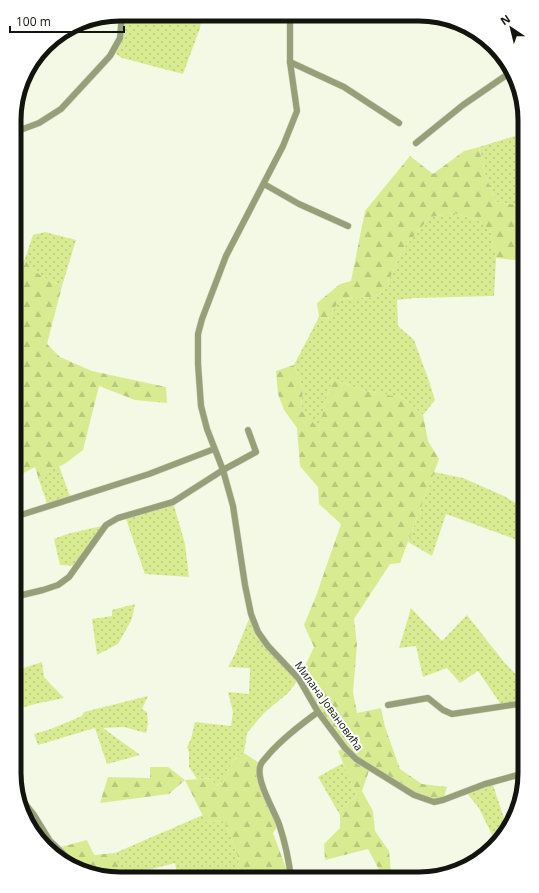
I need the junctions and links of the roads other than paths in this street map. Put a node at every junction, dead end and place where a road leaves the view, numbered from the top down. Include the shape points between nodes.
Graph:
1 (121, 21) edge
2 (290, 21) edge
3 (290, 62) junction
4 (507, 75) edge
5 (399, 123) dead end
6 (21, 130) edge
7 (416, 143) dead end
8 (264, 184) junction
9 (348, 226) dead end
10 (248, 430) dead end
11 (214, 449) junction
12 (223, 470) junction
13 (24, 514) dead end
14 (21, 595) edge
15 (518, 704) edge
16 (388, 705) dead end
17 (318, 712) junction
18 (518, 775) edge
19 (27, 807) edge
20 (62, 852) edge
21 (290, 872) edge

1 - 6 street via 120,38 110,56 61,109 39,123
2 - 3 street, Милана Јовановића
3 - 5 street via 344,87
3 - 8 street, Милана Јовановића via 297,111 284,146
4 - 7 street via 463,105
8 - 9 street
8 - 11 street, Милана Јовановића via 226,256 198,334 201,406
10 - 12 street via 256,452
11 - 12 street, Милана Јовановића
11 - 13 street via 149,474
12 - 14 street via 173,502 118,518 106,525 69,577 44,590
12 - 17 street, Милана Јовановића via 233,506 251,614 258,632 299,679
15 - 16 street via 452,714 428,698
17 - 18 street, Милана Јовановића via 356,759 414,795 427,800 443,800 484,784
17 - 21 street via 278,743 261,764 260,778 279,824
19 - 20 street via 50,841

